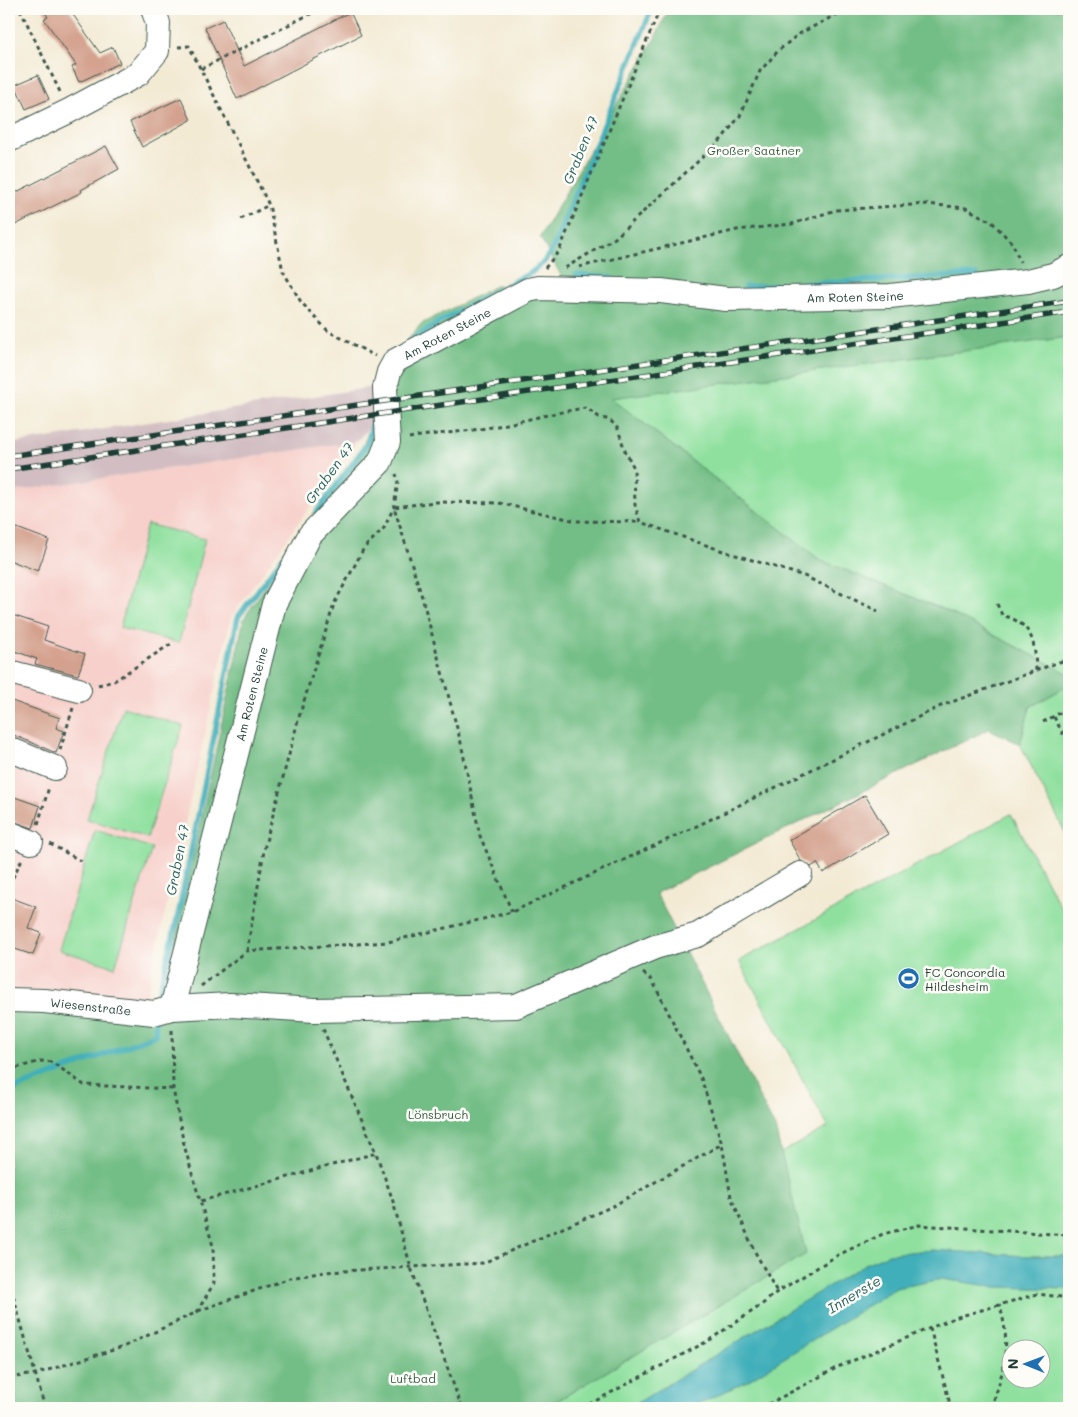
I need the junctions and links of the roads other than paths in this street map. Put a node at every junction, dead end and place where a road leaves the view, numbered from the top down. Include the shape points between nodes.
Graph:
1 (153, 9) edge
2 (9, 140) edge
3 (1069, 267) edge
4 (9, 672) edge
5 (78, 690) road end
6 (9, 749) edge
7 (55, 768) road end
8 (9, 833) edge
9 (32, 839) road end
10 (800, 874) dead end
11 (9, 1000) edge
12 (172, 1008) junction

1 - 2 street via 158,23 157,50 138,74
3 - 12 street, Am Roten Steine via 1028,281 890,296 736,299 591,287 538,288 528,290 395,361 385,388 388,442 380,462 310,535 274,604
4 - 5 street
6 - 7 street
8 - 9 street
10 - 12 street, Wiesenstraße via 698,935 655,947 516,1006 315,1010 230,1004
11 - 12 street, Wiesenstraße via 154,1013

